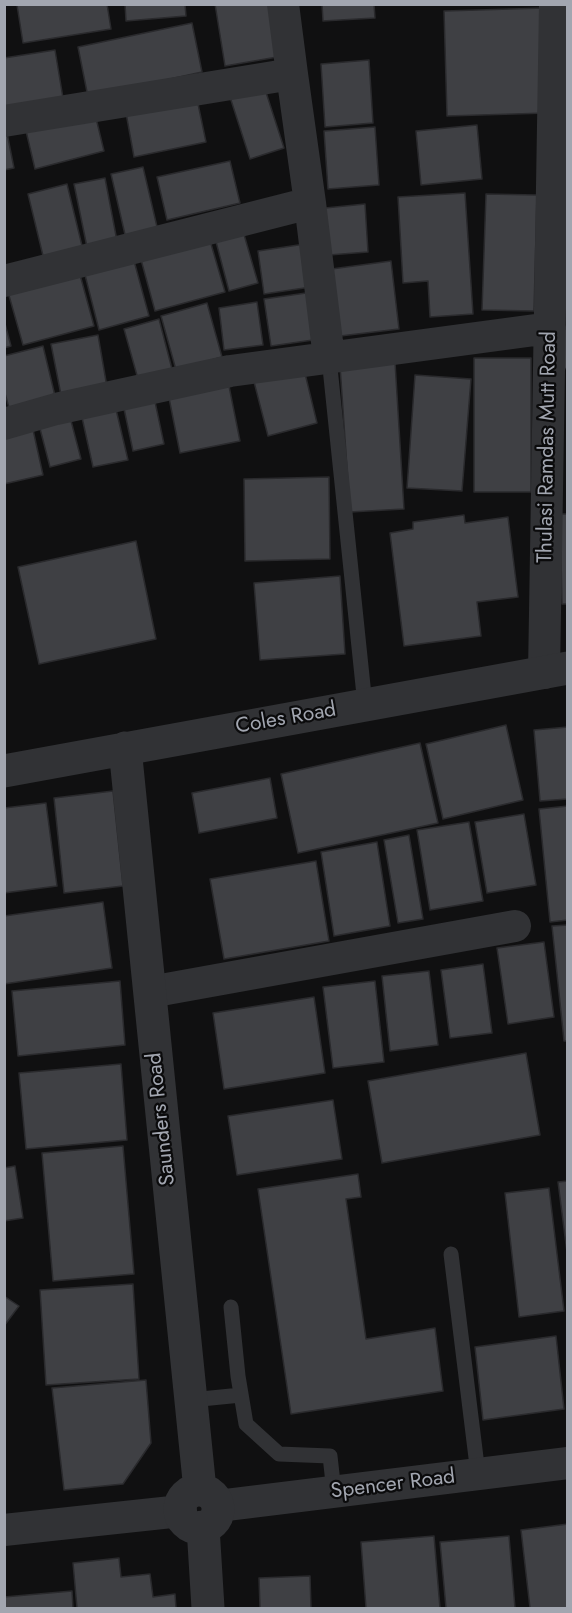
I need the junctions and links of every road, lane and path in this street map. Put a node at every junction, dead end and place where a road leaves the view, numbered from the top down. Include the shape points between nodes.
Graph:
1 (283, 4) edge
2 (555, 4) edge
3 (292, 74) junction
4 (4, 121) edge
5 (310, 203) junction
6 (4, 281) edge
7 (550, 328) junction
8 (329, 358) junction
9 (4, 424) edge
10 (556, 671) edge
11 (365, 705) junction
12 (125, 748) junction
13 (4, 771) edge
14 (515, 926) dead end
15 (150, 992) junction
16 (451, 1254) dead end
17 (231, 1307) dead end
18 (241, 1395) junction
19 (190, 1400) junction
20 (567, 1463) edge
21 (478, 1474) junction
22 (334, 1492) junction
23 (200, 1508) junction
24 (4, 1530) edge
25 (208, 1608) edge

1 - 3 street
2 - 7 street, Thulasi Ramdas Mutt Road
3 - 4 street
3 - 5 street
5 - 6 street
5 - 8 street
7 - 8 street
7 - 10 street, Thulasi Ramdas Mutt Road
8 - 9 street via 230,371
8 - 11 lane
10 - 11 street, Coles Road
11 - 12 street, Coles Road
12 - 13 street, Coles Road
12 - 15 street, Saunders Road
14 - 15 street
15 - 19 street, Saunders Road
16 - 21 lane
17 - 18 lane
18 - 19 lane
18 - 22 lane via 246,1424 279,1454 330,1456
19 - 23 street, Saunders Road
20 - 21 street, Spencer Road
21 - 22 street, Spencer Road
22 - 23 street, Spencer Road
23 - 24 street, Spencer Road
23 - 25 street, Saunders Road

